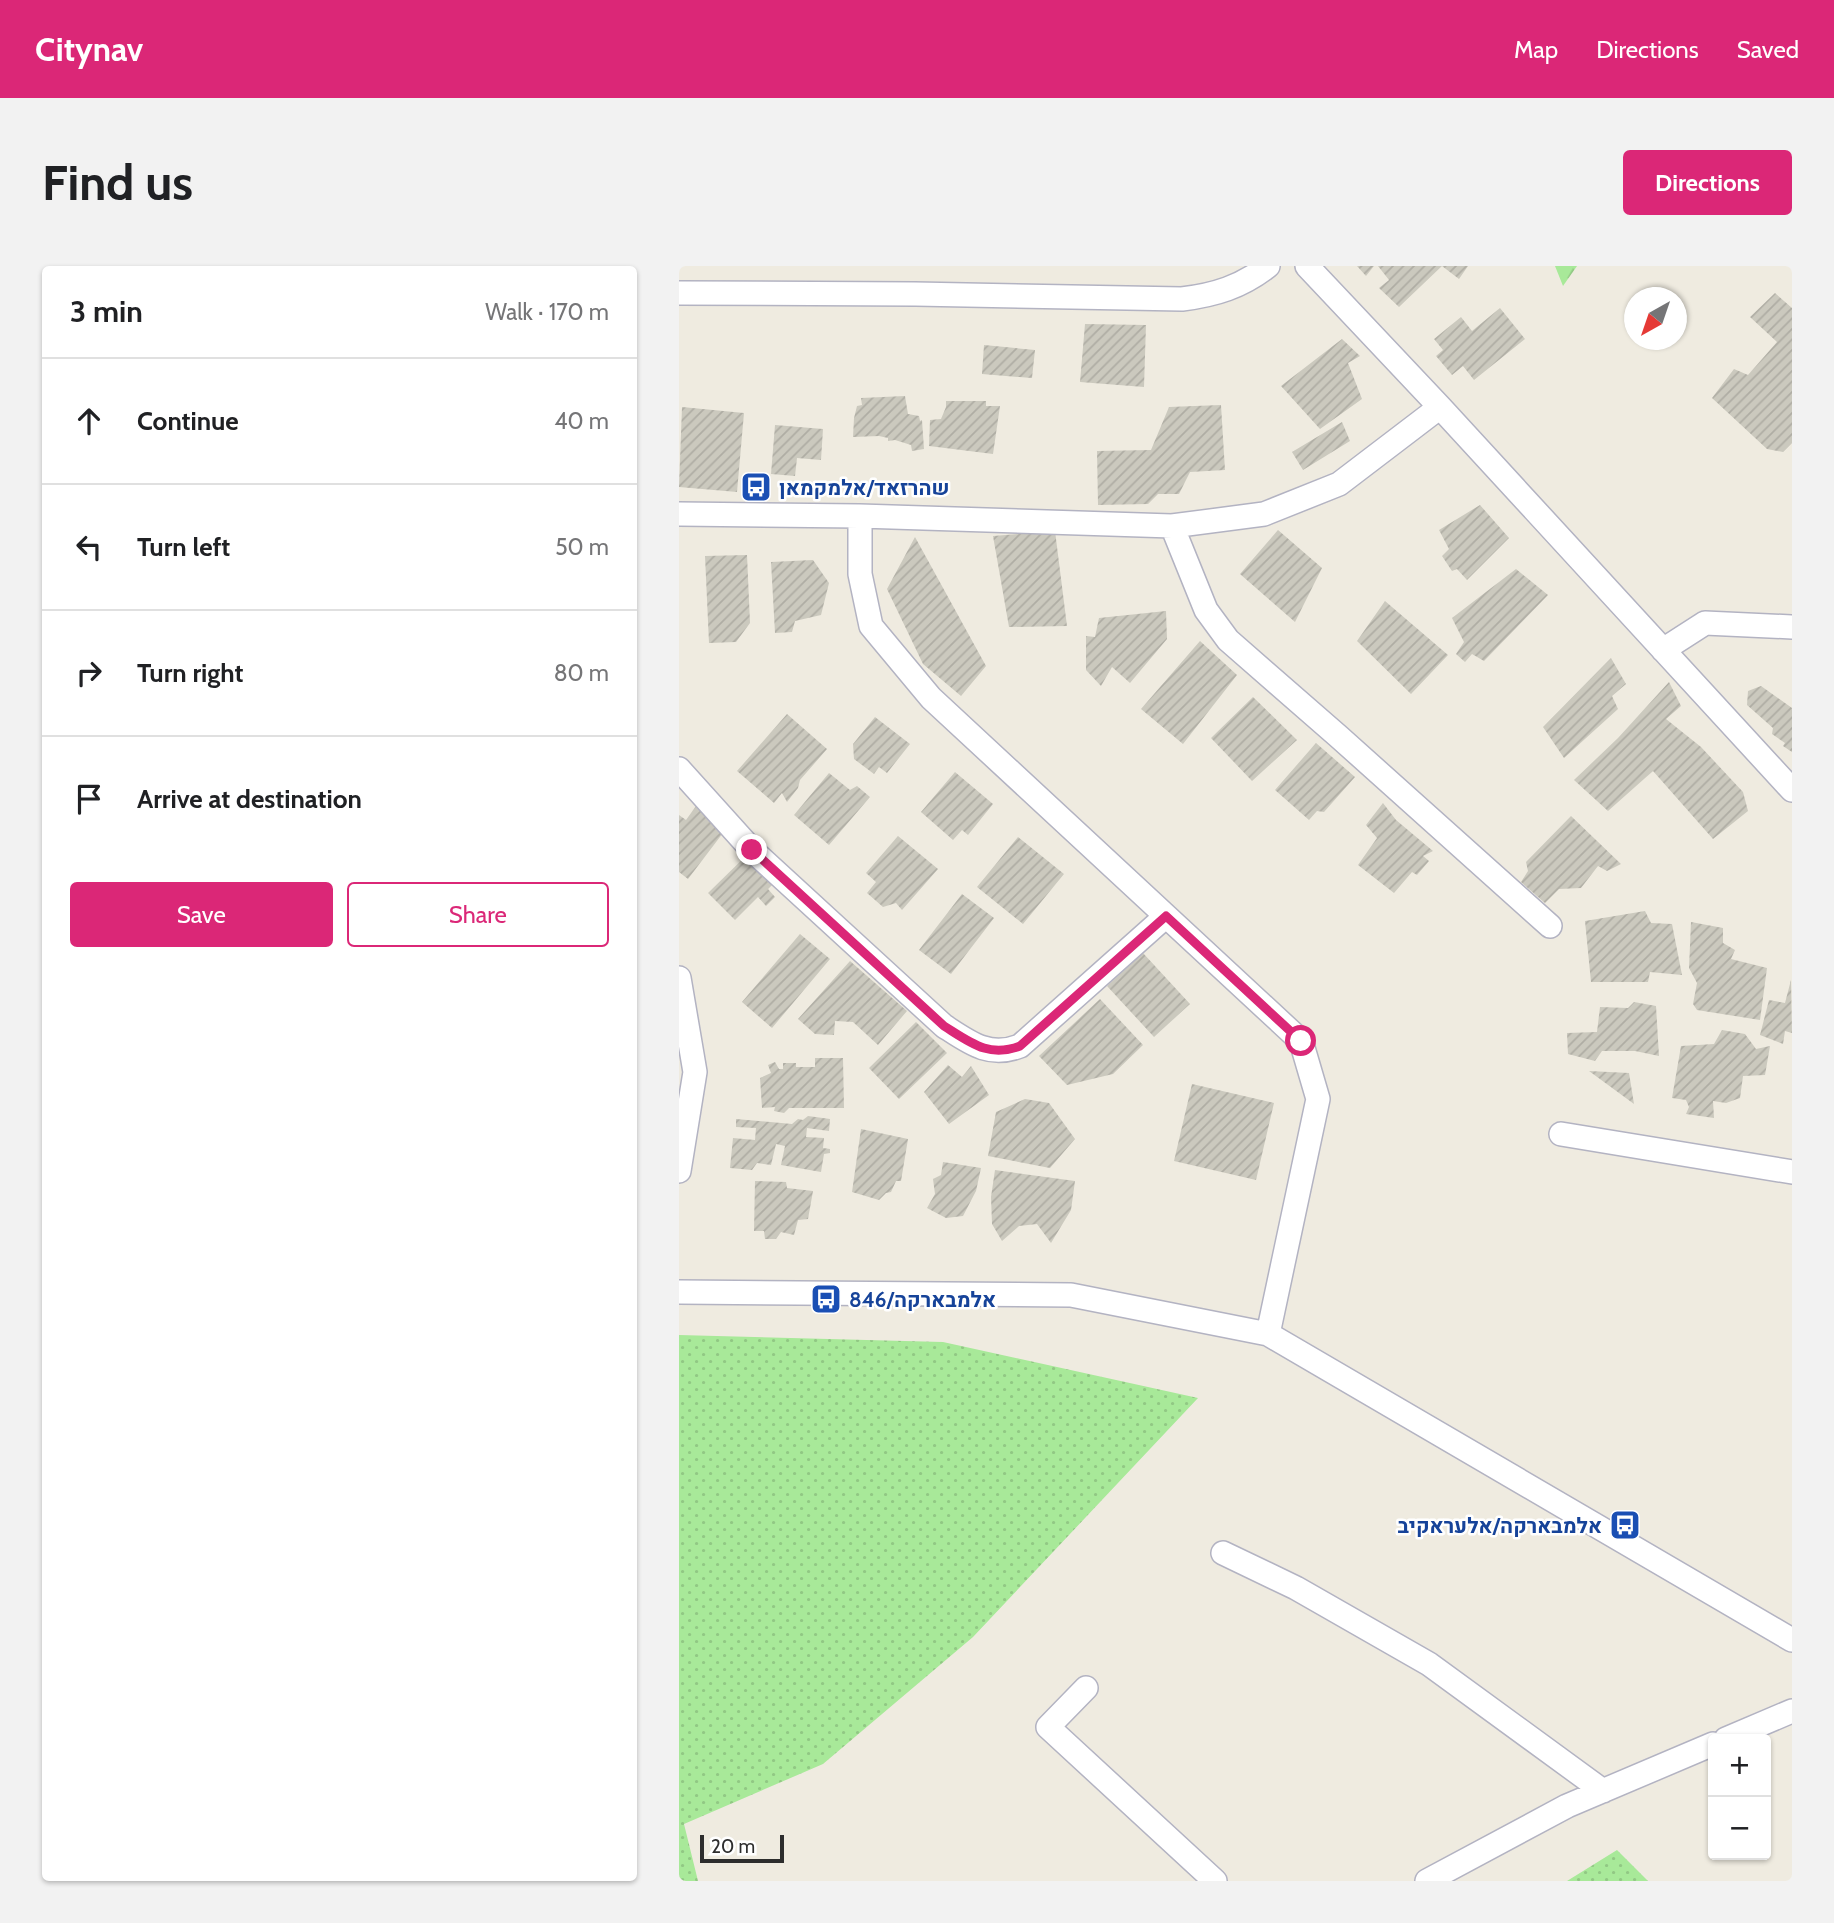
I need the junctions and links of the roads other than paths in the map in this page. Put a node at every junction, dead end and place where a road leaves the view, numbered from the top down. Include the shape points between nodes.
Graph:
1 (1268, 266) edge
2 (1307, 266) edge
3 (679, 293) edge
4 (1440, 407) junction
5 (679, 514) edge
6 (860, 516) junction
7 (1172, 526) junction
8 (1792, 627) edge
9 (1663, 650) junction
10 (679, 769) edge
11 (1792, 790) edge
12 (1166, 916) junction
13 (1550, 926) dead end
14 (679, 978) edge
15 (1560, 1134) dead end
16 (679, 1171) edge
17 (1792, 1172) edge
18 (679, 1292) edge
19 (1268, 1334) junction
20 (1223, 1553) dead end
21 (1792, 1640) edge
22 (1086, 1688) dead end
23 (1792, 1711) edge
24 (1737, 1734) edge
25 (1708, 1746) edge
26 (1603, 1791) junction
27 (1215, 1881) edge
28 (1427, 1881) edge

1 - 3 street via 1228,290 1182,299
2 - 4 street
4 - 7 street via 1339,484 1264,514
4 - 9 street
5 - 6 street
6 - 7 street
6 - 12 street via 860,573 871,626 931,698
7 - 13 street via 1206,610 1228,640
8 - 9 street via 1705,623
9 - 11 street
10 - 12 street via 752,850 944,1026 990,1051 1020,1046
12 - 19 street via 1301,1041 1318,1099
14 - 16 street via 695,1072
15 - 17 street
18 - 19 street via 1071,1295
19 - 21 street
20 - 26 street via 1296,1588 1429,1664
22 - 27 street via 1048,1727
23 - 24 street
25 - 26 street
26 - 28 street

